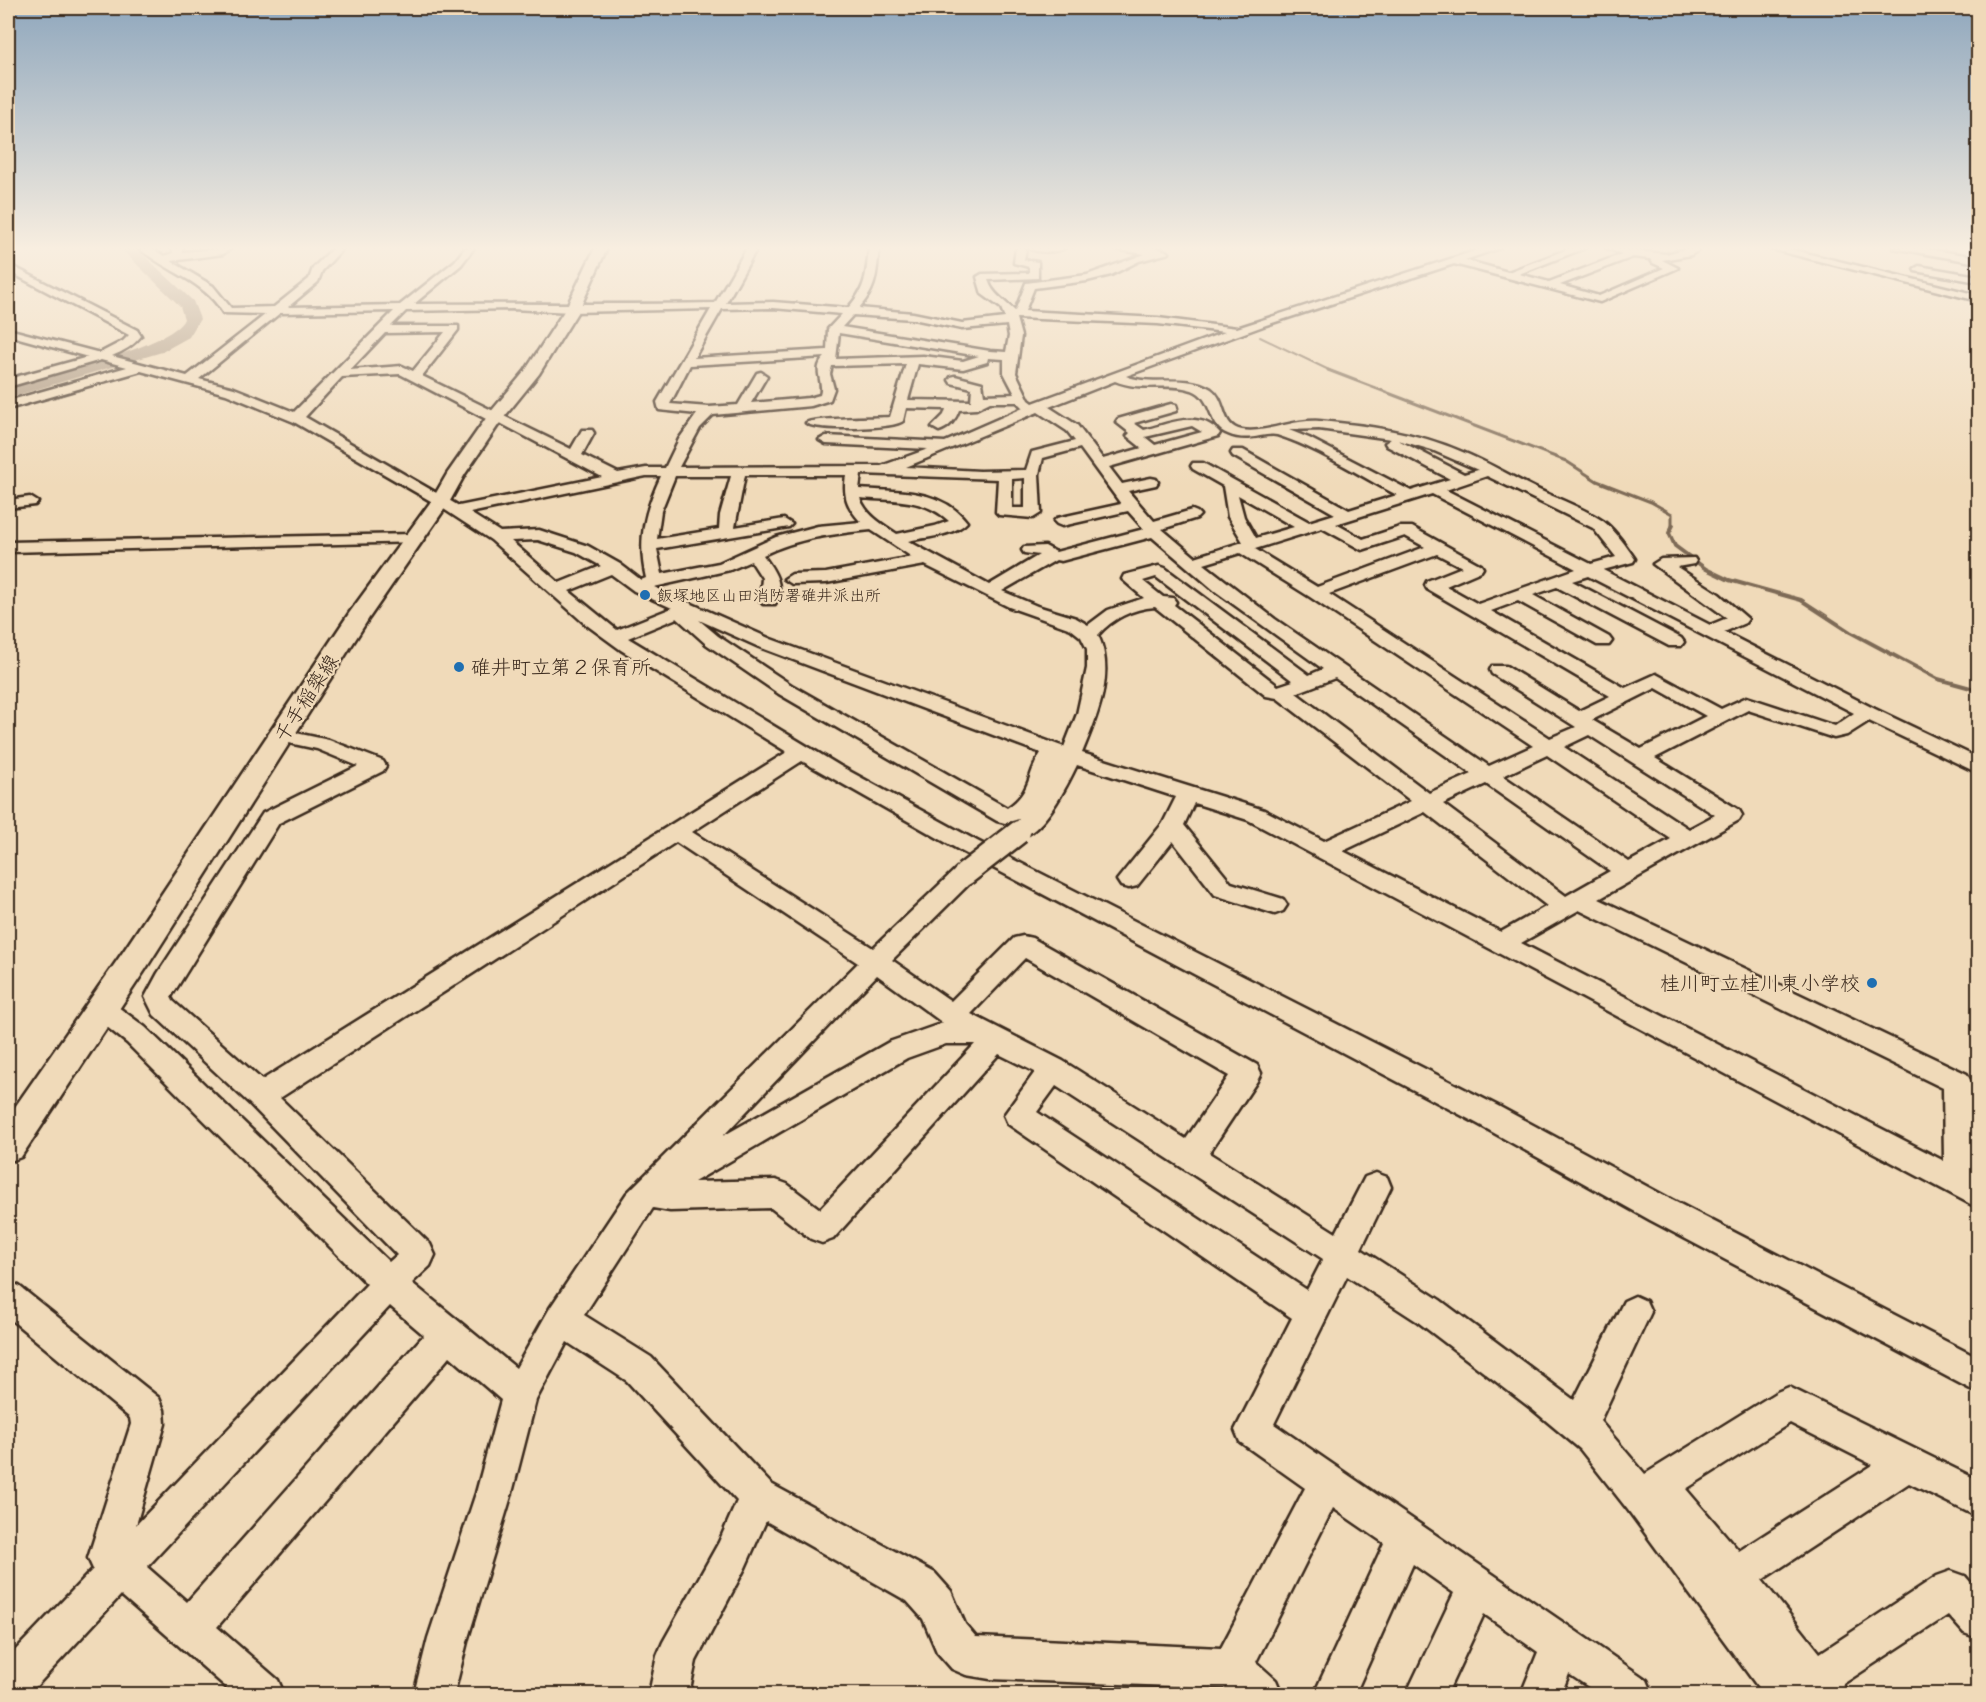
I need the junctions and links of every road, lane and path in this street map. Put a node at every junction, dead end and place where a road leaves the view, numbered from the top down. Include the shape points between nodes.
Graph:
1 (124, 327) edge
2 (256, 327) edge
3 (385, 327) edge
4 (560, 327) edge
5 (707, 327) edge
6 (1014, 327) edge
7 (1217, 327) edge
8 (1251, 327) edge
9 (834, 329) joint
10 (383, 330) junction
11 (8, 332) edge
12 (1238, 332) junction
13 (990, 355) junction
14 (102, 356) junction
15 (1010, 356) junction
16 (829, 358) junction
17 (913, 361) junction
18 (686, 362) junction
19 (139, 367) junction
20 (339, 374) junction
21 (415, 376) junction
22 (762, 376) dead end
23 (1117, 377) junction
24 (188, 380) junction
25 (955, 380) dead end
26 (8, 383) edge
27 (1022, 398) junction
28 (819, 400) junction
29 (901, 404) junction
30 (979, 404) junction
31 (8, 405) edge
32 (954, 406) junction
33 (742, 408) junction
34 (1036, 408) junction
35 (1171, 408) dead end
36 (709, 411) junction
37 (297, 417) junction
38 (495, 418) junction
39 (813, 423) junction
40 (939, 427) dead end
41 (1278, 431) junction
42 (588, 433) dead end
43 (1141, 434) junction
44 (1384, 439) dead end
45 (826, 440) junction
46 (1083, 443) junction
47 (950, 445) junction
48 (1152, 449) junction
49 (1238, 453) dead end
50 (574, 456) junction
51 (1099, 465) junction
52 (1198, 466) dead end
53 (854, 470) junction
54 (886, 470) junction
55 (669, 471) junction
56 (1488, 471) junction
57 (739, 472) junction
58 (918, 472) junction
59 (950, 474) junction
60 (1032, 474) junction
61 (1005, 475) junction
62 (616, 478) junction
63 (1462, 479) junction
64 (1151, 482) dead end
65 (1230, 485) junction
66 (1118, 489) junction
67 (1433, 489) junction
68 (851, 493) junction
69 (885, 495) junction
70 (912, 496) junction
71 (1409, 496) junction
72 (30, 502) dead end
73 (8, 504) edge
74 (449, 506) junction
75 (1131, 506) junction
76 (950, 512) junction
77 (1192, 515) dead end
78 (1347, 515) junction
79 (1062, 521) dead end
80 (784, 524) dead end
81 (872, 525) junction
82 (1316, 525) junction
83 (1153, 529) junction
84 (727, 531) junction
85 (497, 537) junction
86 (414, 539) junction
87 (894, 539) junction
88 (649, 545) junction
89 (1248, 546) junction
90 (8, 547) edge
91 (1438, 548) junction
92 (1029, 550) dead end
93 (754, 553) junction
94 (1061, 556) dead end
95 (929, 559) junction
96 (1688, 561) dead end
97 (1192, 563) junction
98 (614, 567) junction
99 (1590, 569) junction
100 (792, 579) dead end
101 (1561, 582) junction
102 (648, 583) junction
103 (1221, 587) junction
104 (557, 590) junction
105 (992, 591) junction
106 (1316, 593) junction
107 (1520, 595) junction
108 (1190, 596) junction
109 (770, 600) dead end
110 (1156, 601) junction
111 (682, 610) junction
112 (1477, 610) junction
113 (1710, 632) junction
114 (1089, 634) junction
115 (615, 637) junction
116 (1603, 641) dead end
117 (1675, 642) dead end
118 (1339, 670) junction
119 (1499, 670) dead end
120 (1307, 683) junction
121 (1282, 692) junction
122 (1624, 696) junction
123 (1868, 713) junction
124 (1721, 717) junction
125 (1585, 723) junction
126 (282, 736) junction
127 (1550, 747) junction
128 (802, 752) junction
129 (1059, 757) junction
130 (1640, 758) junction
131 (1978, 766) edge
132 (1488, 776) junction
133 (1188, 793) junction
134 (1427, 803) junction
135 (1173, 826) junction
136 (676, 832) junction
137 (1688, 840) junction
138 (1325, 850) junction
139 (1629, 873) junction
140 (1129, 880) dead end
141 (1571, 903) junction
142 (1275, 905) dead end
143 (1500, 944) junction
144 (875, 962) junction
145 (100, 1008) junction
146 (952, 1016) junction
147 (991, 1037) junction
148 (1053, 1070) junction
149 (261, 1096) junction
150 (8, 1146) edge
151 (1189, 1158) junction
152 (1376, 1187) dead end
153 (1969, 1189) edge
154 (648, 1194) junction
155 (1343, 1255) junction
156 (389, 1284) junction
157 (8, 1297) edge
158 (1635, 1311) dead end
159 (1313, 1313) junction
160 (562, 1320) junction
161 (448, 1333) junction
162 (1978, 1376) edge
163 (520, 1394) junction
164 (1579, 1427) junction
165 (1908, 1463) junction
166 (1327, 1482) junction
167 (1650, 1491) junction
168 (758, 1497) junction
169 (1978, 1499) edge
170 (1407, 1537) junction
171 (119, 1568) junction
172 (1735, 1576) junction
173 (1477, 1586) junction
174 (1978, 1619) edge
175 (189, 1629) junction
176 (1561, 1644) junction
177 (1232, 1668) junction
178 (8, 1687) edge
179 (1810, 1689) edge
180 (264, 1695) edge
181 (434, 1695) edge
182 (669, 1695) edge
183 (1262, 1695) edge
184 (1334, 1695) edge
185 (1432, 1695) edge
186 (1541, 1695) edge
187 (1634, 1695) edge

1 - 14 street via 133,332 133,339
2 - 24 street
3 - 10 street
4 - 38 main road, 千手稲築線 via 531,374
5 - 18 street
6 - 15 street via 1016,340
7 - 12 street
8 - 12 street
9 - 13 street
9 - 16 street
10 - 20 street
10 - 21 street via 454,328
11 - 14 street
12 - 23 street
13 - 15 street
13 - 17 street via 968,365
14 - 19 street
14 - 26 street
15 - 27 street via 1010,374
16 - 17 street
16 - 18 street
16 - 28 street via 824,373 827,394
17 - 29 street
18 - 36 street via 662,405
19 - 24 street
19 - 31 street
20 - 21 street via 402,370
20 - 37 street
21 - 38 street
22 - 33 street
23 - 34 street
23 - 41 street via 1135,383 1198,388 1212,396 1216,416 1234,432
24 - 37 street via 230,391
25 - 30 street via 978,386
27 - 30 street via 988,398
27 - 34 street
28 - 33 street
28 - 39 street
29 - 32 street
29 - 39 street via 896,421
30 - 32 street
32 - 40 street via 950,417
33 - 36 street
34 - 46 street via 1072,428
34 - 47 street
35 - 43 street via 1123,422
36 - 55 street via 702,415
37 - 74 street
38 - 50 street
38 - 74 main road, 千手稲築線 via 456,474
39 - 45 street
41 - 56 street via 1293,425 1315,425 1412,438 1457,452
41 - 71 street
42 - 50 street
43 - 48 street via 1134,436
43 - 48 street via 1193,423 1214,433
44 - 63 street
45 - 47 street
45 - 53 street
46 - 51 street
46 - 60 street via 1037,455
47 - 54 street
48 - 51 street
49 - 78 street
50 - 62 street
51 - 66 street
52 - 65 street
53 - 54 street
53 - 57 street
53 - 68 street
54 - 58 street
54 - 69 street
55 - 57 street
55 - 62 street
55 - 88 street via 654,509
56 - 63 street
56 - 99 street via 1599,525 1627,560
57 - 84 street
58 - 59 street
58 - 70 street
59 - 61 street
59 - 76 street via 946,504
60 - 61 street
60 - 61 street via 1033,513 1004,512
62 - 74 street
63 - 67 street
64 - 66 street
65 - 82 street
65 - 89 street via 1230,503
66 - 75 street
67 - 71 street
67 - 99 street
68 - 69 street
68 - 81 street via 857,508
69 - 70 street
70 - 76 street
71 - 78 street
72 - 73 street
74 - 85 street
74 - 86 main road, 千手稲築線
75 - 79 street
75 - 83 street
76 - 87 street via 959,522
77 - 83 street
78 - 82 street
80 - 84 street
81 - 87 street
81 - 93 street via 802,535
82 - 89 street
82 - 91 street via 1362,545 1406,530
83 - 94 street
83 - 97 street
84 - 88 street
85 - 98 street via 539,535 582,549
85 - 104 street
86 - 90 street
86 - 126 main road, 千手稲築線
87 - 95 street
88 - 102 street
89 - 97 street
89 - 106 street
91 - 106 street
91 - 112 street via 1475,568 1433,585
92 - 105 street via 1045,551 1050,556
93 - 102 street via 724,567
93 - 109 street via 770,578
95 - 100 street via 826,578
95 - 105 street
96 - 113 street via 1661,564 1739,619
97 - 103 street
98 - 102 street
98 - 104 street
99 - 101 street
99 - 113 street
101 - 107 street
101 - 117 street
102 - 111 street
103 - 108 street
103 - 118 street
104 - 115 street
105 - 114 street
106 - 127 street
107 - 112 street
107 - 116 street
108 - 110 street
108 - 110 street via 1159,571 1130,579
108 - 120 street
110 - 114 street via 1112,614
110 - 121 street via 1273,692
111 - 115 street
111 - 129 street
111 - 129 street via 712,640 786,690 1005,816 1030,799
112 - 122 street
113 - 123 street
114 - 129 street via 1097,660 1089,712
115 - 128 street
118 - 120 street
118 - 132 street
119 - 125 street
120 - 121 street
121 - 134 street
122 - 124 street via 1656,680
122 - 125 street
123 - 124 street via 1833,732 1747,703
123 - 131 street
124 - 130 street
125 - 127 street
125 - 130 street
126 - 145 main road, 千手稲築線
126 - 149 street via 322,744 376,766 271,818 158,997 163,1008
127 - 132 street
127 - 137 street
128 - 136 street
128 - 162 street via 969,846 1478,1109
129 - 133 street
129 - 144 street, bridge via 1052,793 1019,832 965,874
130 - 137 street via 1731,815
132 - 134 street
132 - 139 street
133 - 135 street
133 - 138 street via 1256,815
134 - 138 street
134 - 141 street
135 - 140 street
135 - 142 street via 1223,889
136 - 144 street
136 - 149 street
137 - 139 street
138 - 143 street
139 - 141 street
141 - 143 street
141 - 153 street via 1957,1082
143 - 153 street
144 - 146 street
144 - 154 street
145 - 150 main road, 千手稲築線
145 - 156 street via 136,1035
146 - 147 street
146 - 151 street via 1023,945 1247,1073
147 - 148 street
147 - 154 street via 952,1031 928,1036
147 - 154 street via 822,1229 776,1194
148 - 151 street
148 - 159 street via 1018,1115
149 - 156 street via 419,1256
151 - 155 street
152 - 155 street
154 - 160 street via 638,1203
155 - 159 street
155 - 164 street via 1429,1311
156 - 161 street
156 - 171 street
157 - 171 street via 147,1410 148,1424 107,1558
158 - 164 street
159 - 166 street via 1252,1430
160 - 163 street
160 - 168 street via 639,1368
161 - 163 street
161 - 175 street
163 - 181 street
164 - 167 street
165 - 167 street via 1789,1404
165 - 169 street
165 - 172 street
166 - 170 street
166 - 177 street
167 - 172 street
167 - 179 street
168 - 177 street via 921,1587 937,1605 951,1638 966,1655
168 - 182 street via 732,1556 677,1656
170 - 173 street
170 - 184 street
171 - 175 street
171 - 178 street
172 - 179 street
173 - 176 street
173 - 185 street via 1430,1686
174 - 179 street via 1951,1590
175 - 180 street
176 - 186 street
176 - 187 street
177 - 183 street

